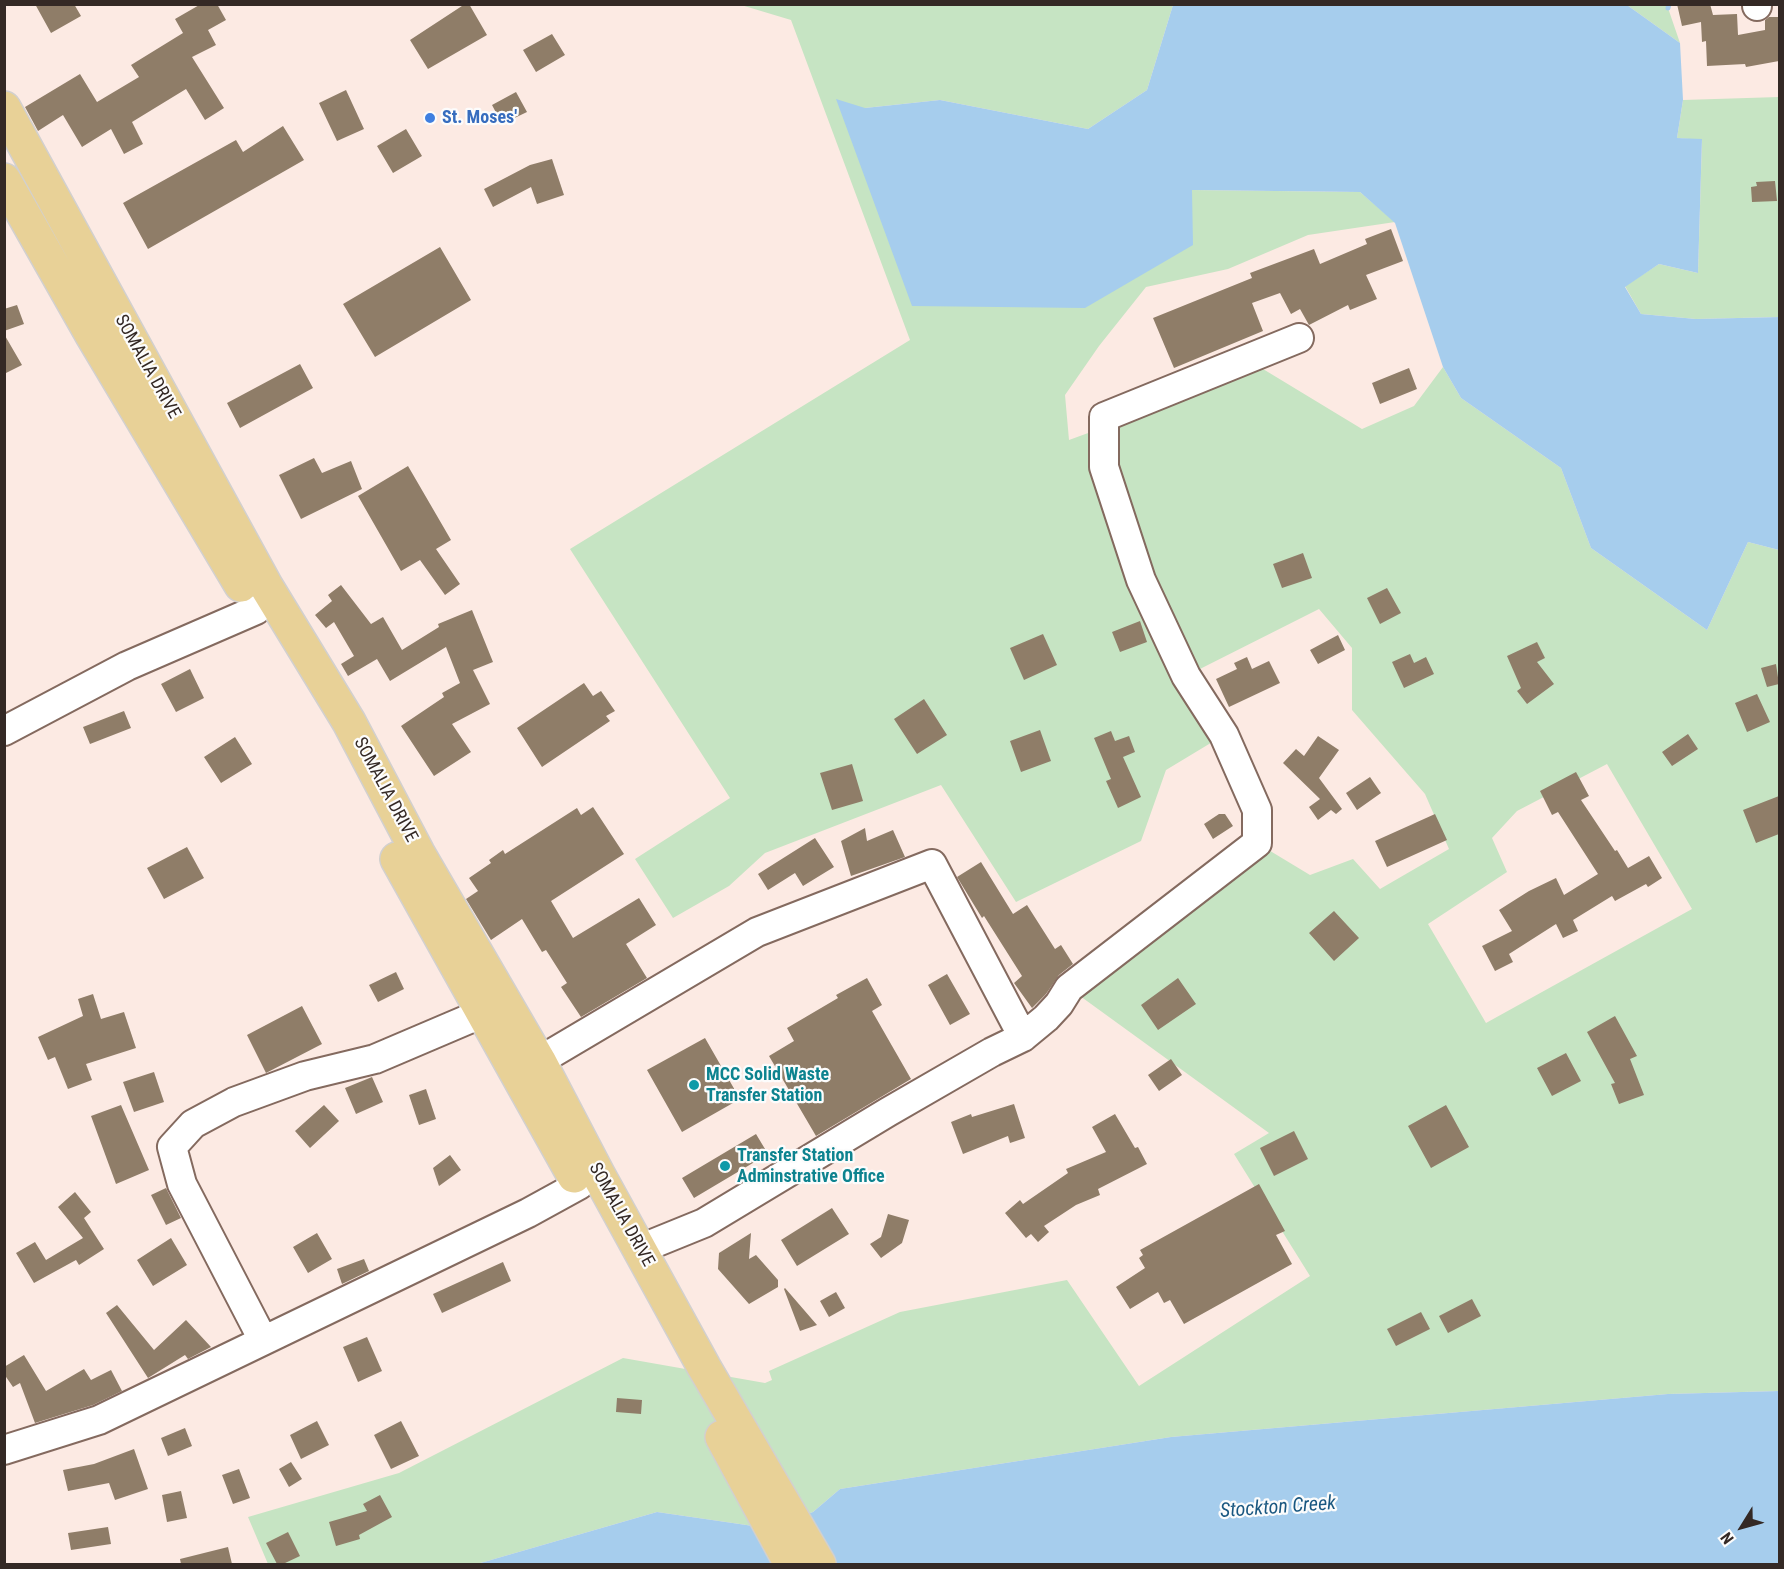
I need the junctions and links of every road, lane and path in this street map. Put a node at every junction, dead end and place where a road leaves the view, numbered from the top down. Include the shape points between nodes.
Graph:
1 (4, 108) edge
2 (4, 180) edge
3 (1299, 338) dead end
4 (256, 610) junction
5 (4, 731) edge
6 (483, 1013) junction
7 (1023, 1037) junction
8 (540, 1061) junction
9 (579, 1185) junction
10 (640, 1249) junction
11 (263, 1340) junction
12 (4, 1450) edge
13 (758, 1480) junction
14 (791, 1564) edge
15 (819, 1564) edge

1 - 8 main road, SOMALIA DRIVE via 266,586 349,722 418,853
2 - 4 main road, SOMALIA DRIVE
3 - 7 street via 1104,417 1104,468 1142,580 1186,676 1224,735 1257,810 1257,843 1069,988 1046,1018
4 - 5 street via 127,666
4 - 6 main road, SOMALIA DRIVE via 341,753
6 - 9 main road, SOMALIA DRIVE
6 - 11 street via 375,1059 305,1076 234,1102 193,1124 172,1147 182,1184
7 - 8 street via 932,864 757,932
7 - 10 street via 888,1112 704,1223
8 - 10 main road, SOMALIA DRIVE
9 - 11 street
9 - 13 main road, SOMALIA DRIVE via 709,1408
10 - 13 main road, SOMALIA DRIVE via 704,1367
11 - 12 street via 99,1419
13 - 14 main road
13 - 15 main road

